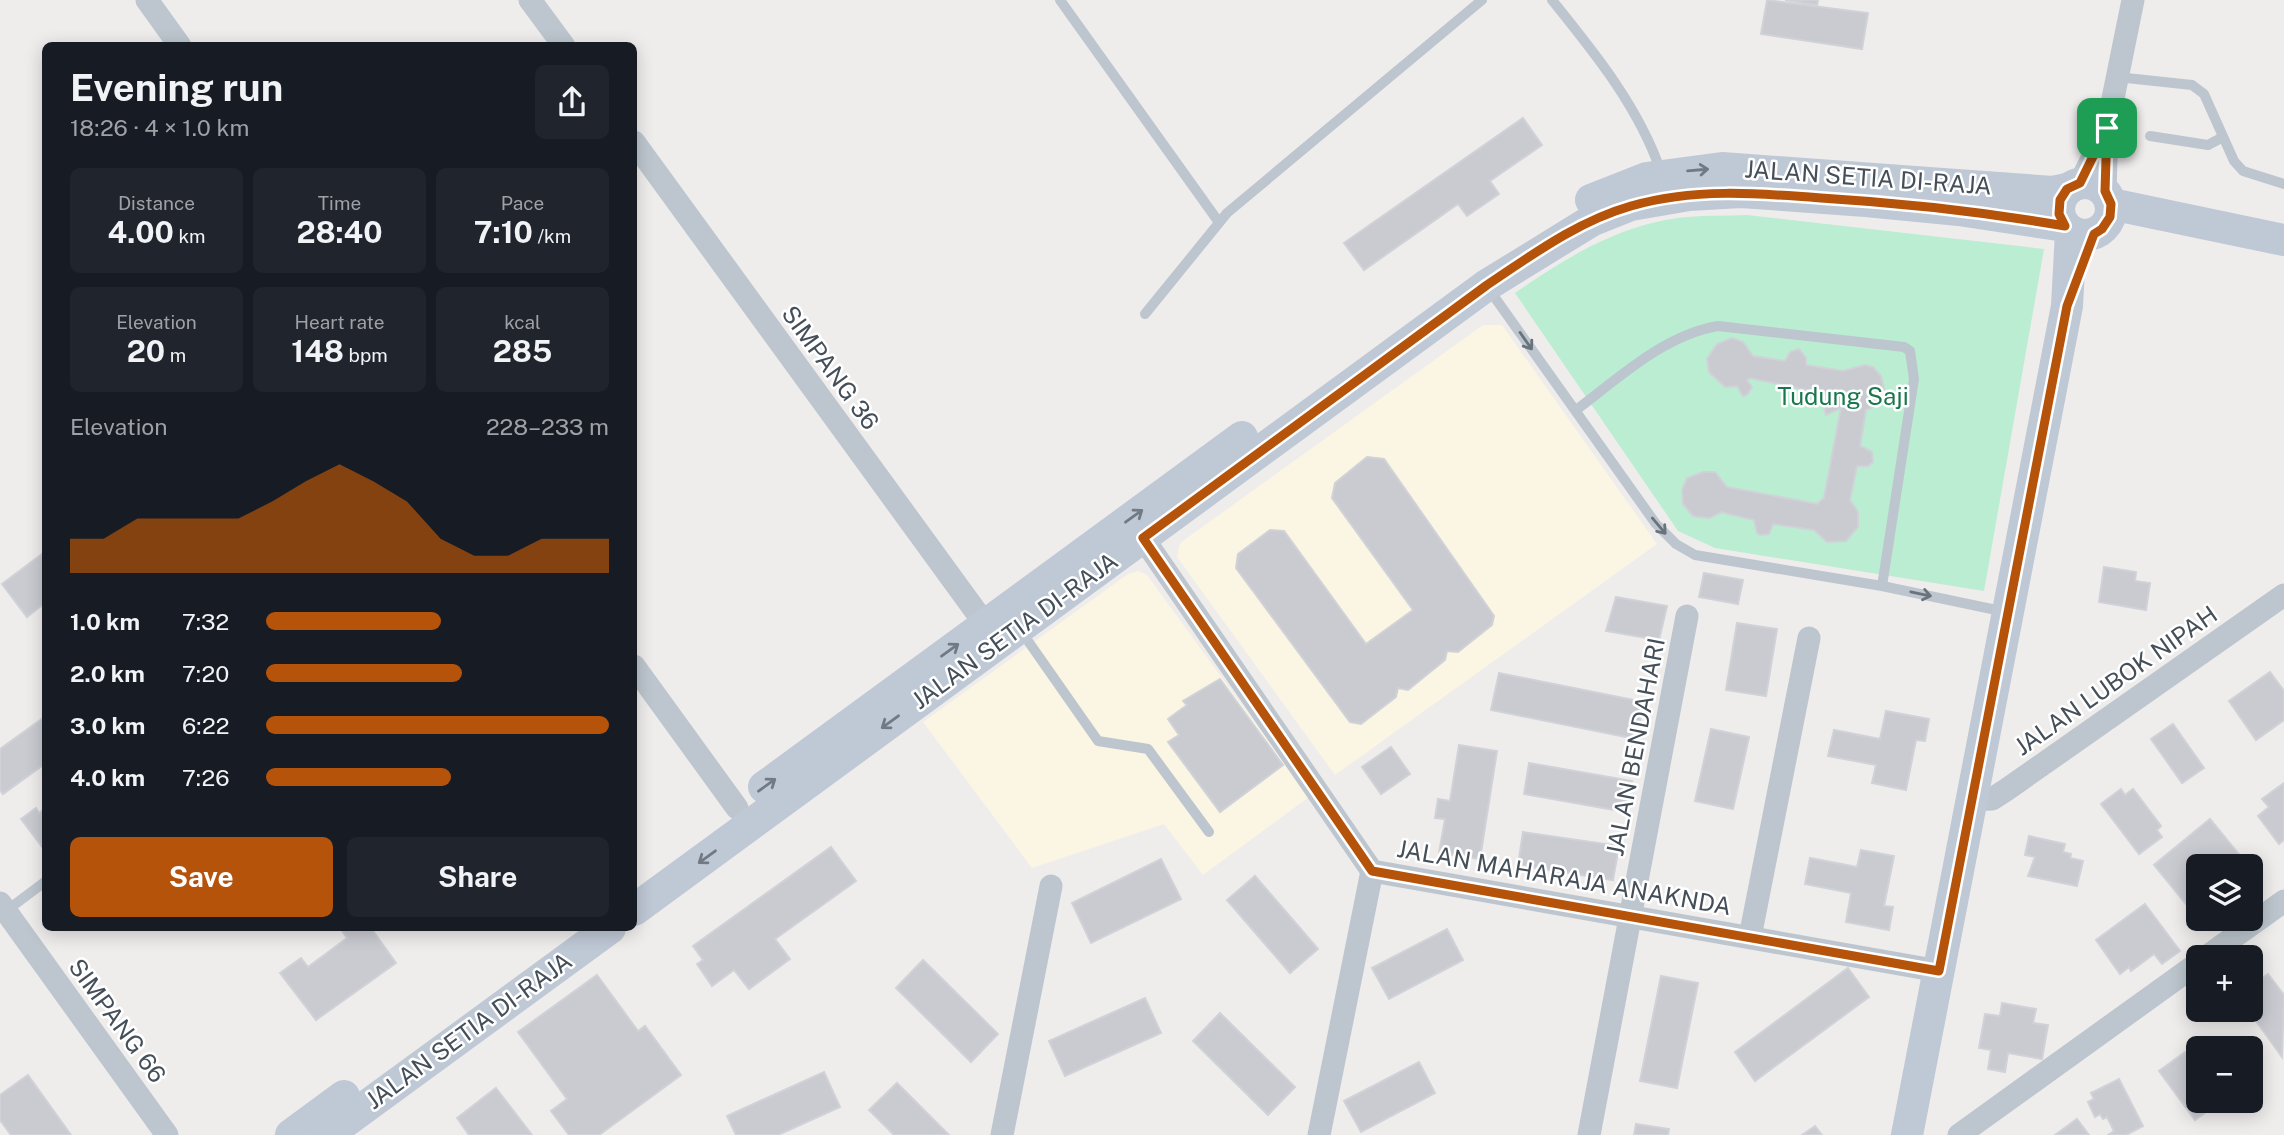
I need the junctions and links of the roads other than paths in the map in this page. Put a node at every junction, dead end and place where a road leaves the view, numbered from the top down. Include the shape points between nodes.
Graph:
1 (147, 0) edge
2 (530, 0) edge
3 (1060, 0) edge
4 (1482, 0) edge
5 (1552, 0) edge
6 (2133, 0) edge
7 (177, 42) edge
8 (561, 42) edge
9 (2117, 77) junction
10 (2150, 136) dead end
11 (2223, 137) junction
12 (637, 146) edge
13 (1662, 174) junction
14 (2284, 184) edge
15 (2087, 211) junction
16 (1218, 221) junction
17 (2275, 239) edge
18 (1487, 285) junction
19 (1145, 314) dead end
20 (1576, 410) junction
21 (1143, 538) junction
22 (1882, 586) junction
23 (2284, 595) edge
24 (2009, 612) junction
25 (1687, 616) dead end
26 (985, 624) junction
27 (1019, 628) junction
28 (1809, 638) dead end
29 (637, 670) edge
30 (1973, 800) junction
31 (737, 808) junction
32 (1209, 832) dead end
33 (1372, 871) junction
34 (637, 882) edge
35 (42, 883) edge
36 (1051, 886) dead end
37 (2284, 901) edge
38 (3, 907) edge
39 (637, 908) edge
40 (1631, 918) junction
41 (570, 931) edge
42 (606, 931) edge
43 (1751, 937) junction
44 (2223, 945) edge
45 (1939, 971) junction
46 (2186, 972) edge
47 (167, 1135) edge
48 (291, 1135) edge
49 (327, 1135) edge
50 (1002, 1135) edge
51 (1319, 1135) edge
52 (1589, 1135) edge
53 (1907, 1135) edge
54 (1959, 1135) edge

1 - 7 street
2 - 8 street
3 - 16 lane
4 - 16 lane
5 - 13 lane via 1602,62 1653,147
6 - 9 street
9 - 11 lane via 2192,85 2204,94
9 - 15 street
10 - 11 lane via 2208,145
11 - 14 lane via 2243,171
12 - 26 street, SIMPANG 36
13 -> 15 main road, JALAN SETIA DI-RAJA via 1756,169 2053,192
26 -> 13 main road, JALAN SETIA DI-RAJA via 1527,234 1612,190
15 - 17 main road
15 - 18 main road, JALAN SETIA DI-RAJA via 1959,210 1741,192 1698,194 1631,205 1601,216
15 - 24 main road
16 - 19 lane
18 -> 20 lane
18 - 21 main road, JALAN SETIA DI-RAJA
20 -> 22 lane via 1675,544 1695,555
20 - 22 lane via 1692,330 1718,326 1904,347 1910,351 1914,379
21 - 27 main road, JALAN SETIA DI-RAJA
21 - 33 street, JALAN MAHARAJA ANAKNDA
22 -> 24 lane
23 - 30 street, JALAN LUBOK NIPAH via 2006,790 1992,799
24 - 30 main road
25 - 40 street, JALAN BENDAHARI
31 -> 26 main road, JALAN SETIA DI-RAJA
27 - 32 lane via 1098,741 1148,749
27 -> 39 main road, JALAN SETIA DI-RAJA
28 - 43 street
29 - 31 street
30 - 45 main road
31 - 34 main road, JALAN SETIA DI-RAJA
33 - 40 street, JALAN MAHARAJA ANAKNDA
33 - 51 street
35 - 38 lane
36 - 50 street
37 - 44 street
38 - 47 street, SIMPANG 66
40 - 43 street, JALAN MAHARAJA ANAKNDA
40 - 52 street, JALAN BENDAHARI
41 - 48 main road, JALAN SETIA DI-RAJA
42 - 49 main road, JALAN SETIA DI-RAJA
43 - 45 street, JALAN MAHARAJA ANAKNDA
45 - 53 main road
46 - 54 street

